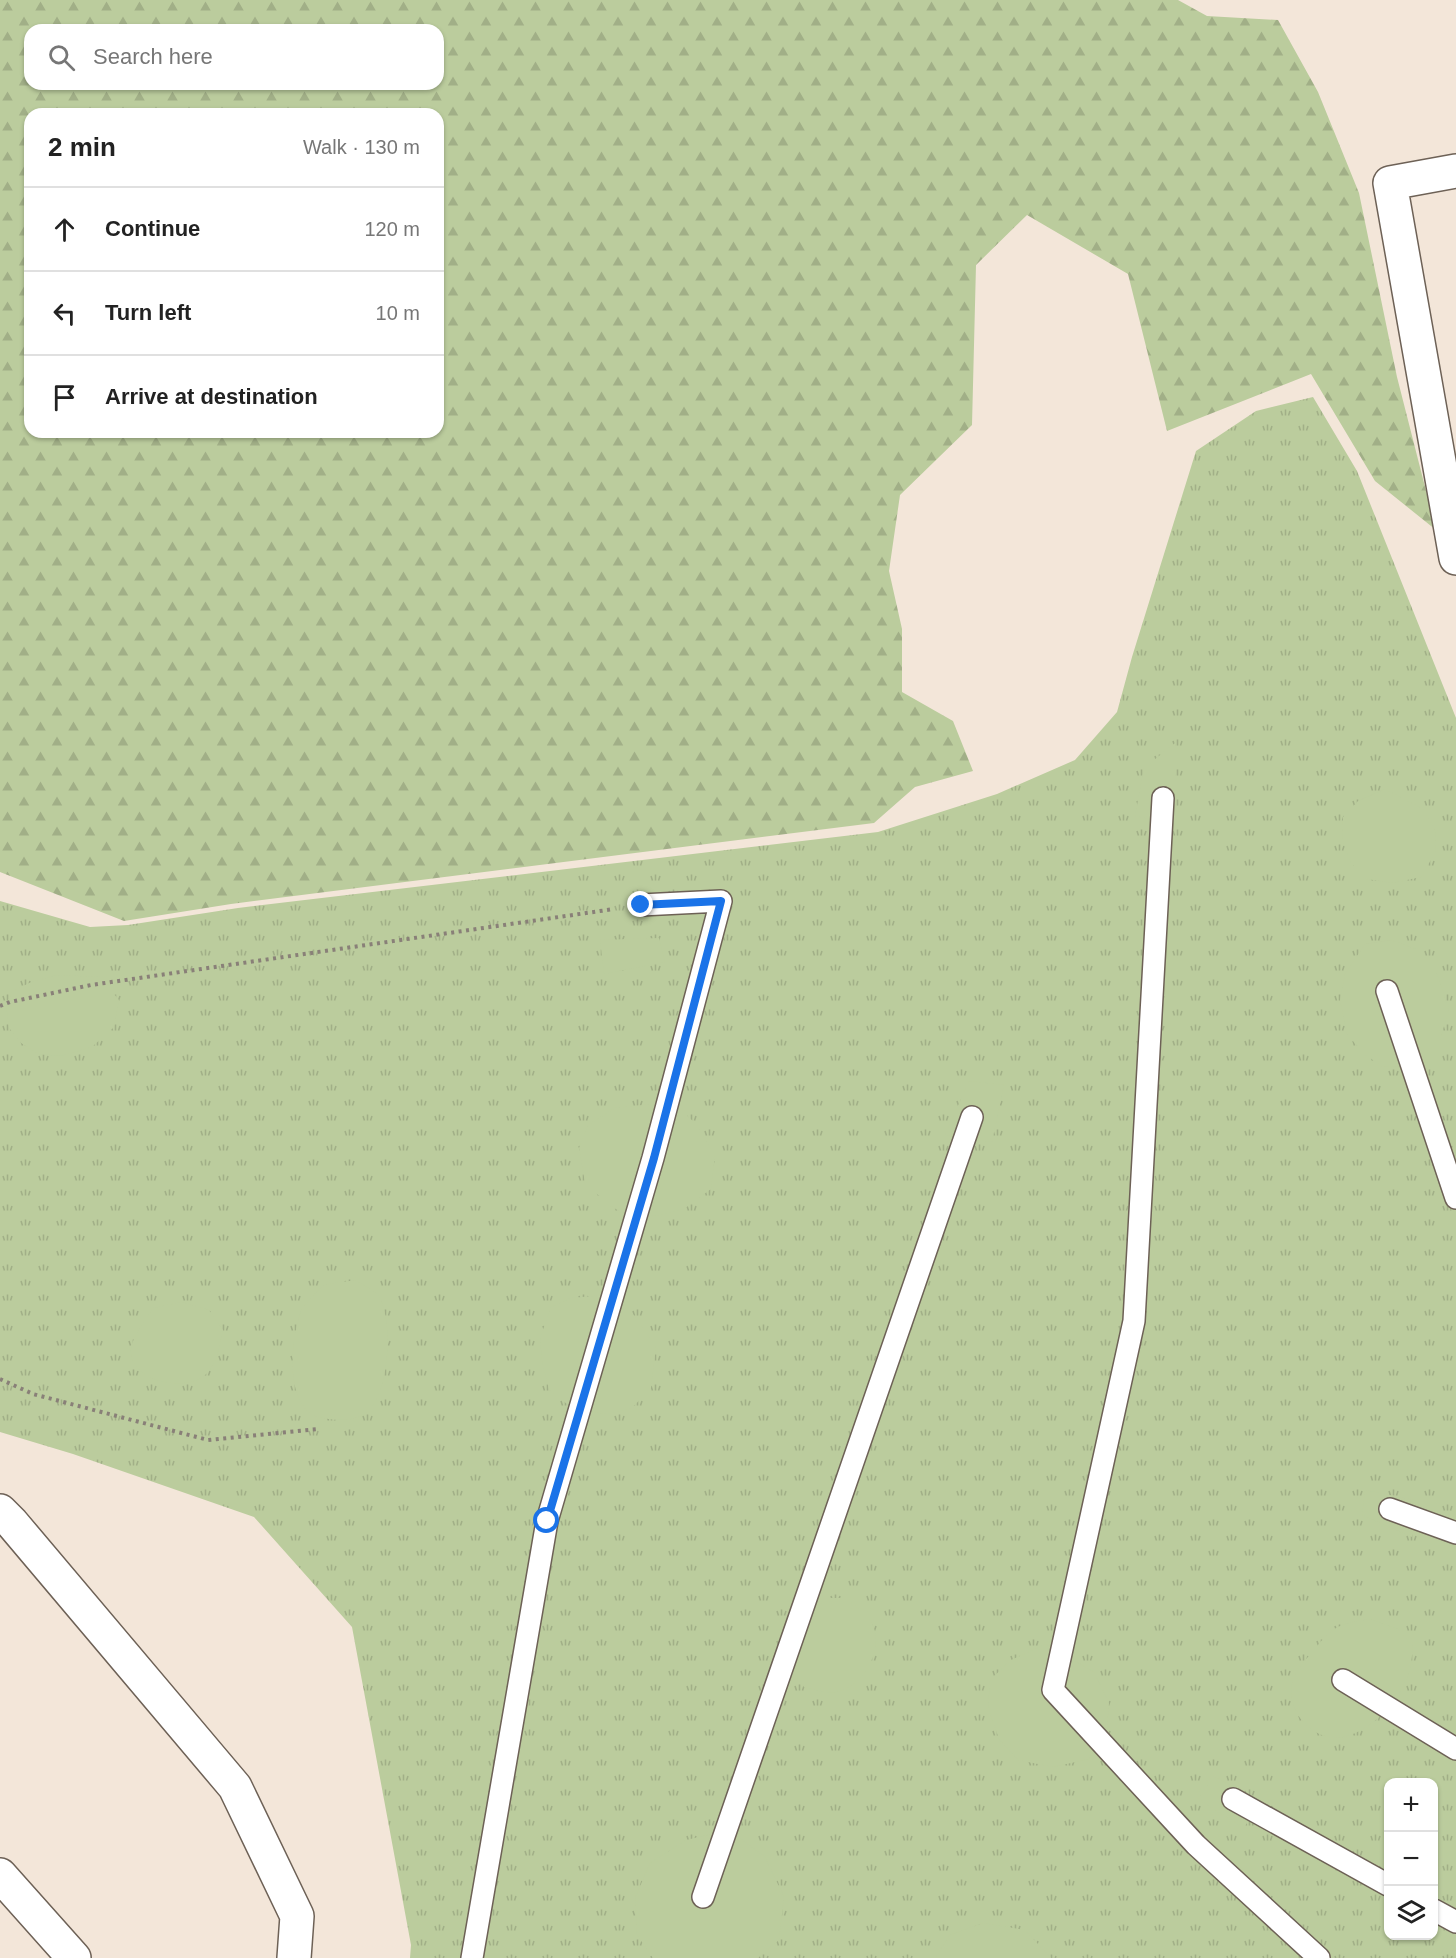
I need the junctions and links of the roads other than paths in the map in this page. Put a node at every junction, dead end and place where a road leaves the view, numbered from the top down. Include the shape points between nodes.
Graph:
1 (1456, 171) edge
2 (1456, 558) edge
3 (1163, 798) dead end
4 (641, 905) road end
5 (1387, 991) dead end
6 (972, 1117) dead end
7 (1456, 1198) edge
8 (1390, 1509) dead end
9 (0, 1511) edge
10 (1456, 1533) edge
11 (1343, 1680) dead end
12 (1456, 1749) edge
13 (1233, 1799) dead end
14 (0, 1875) edge
15 (1384, 1882) edge
16 (703, 1897) dead end
17 (1438, 1912) edge
18 (1456, 1922) edge
19 (74, 1958) edge
20 (294, 1958) edge
21 (472, 1958) edge
22 (1319, 1958) edge

1 - 2 street via 1390,183
3 - 22 lane via 1134,1321 1053,1690 1196,1845
4 - 21 lane via 721,901 654,1158 547,1521
5 - 7 lane
6 - 16 lane
8 - 10 lane
9 - 20 street via 235,1786 297,1916
11 - 12 lane
13 - 15 lane
14 - 19 street
17 - 18 lane

